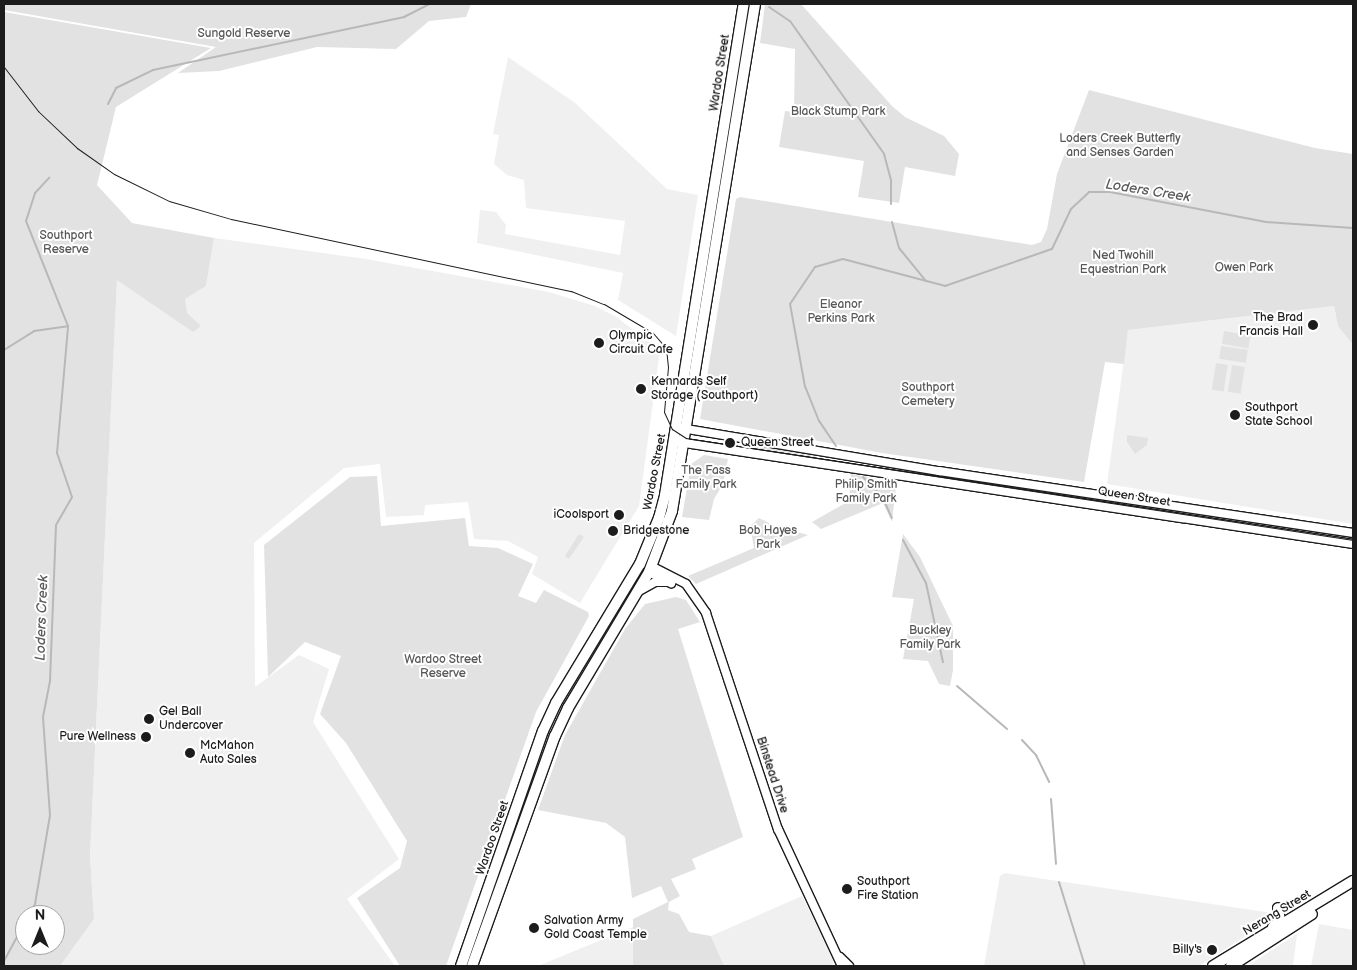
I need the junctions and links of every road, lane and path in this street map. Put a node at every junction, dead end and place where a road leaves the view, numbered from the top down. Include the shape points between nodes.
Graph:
1 (744, 4) edge
2 (756, 4) edge
3 (676, 428) junction
4 (687, 428) junction
5 (674, 441) junction
6 (685, 444) junction
7 (1353, 533) edge
8 (1353, 544) edge
9 (640, 564) junction
10 (650, 569) junction
11 (679, 586) junction
12 (636, 592) junction
13 (696, 598) junction
14 (1353, 881) edge
15 (1353, 885) edge
16 (1278, 908) dead end
17 (1265, 935) junction
18 (839, 955) junction
19 (461, 966) edge
20 (472, 966) edge
21 (840, 966) edge
22 (849, 966) edge
23 (1213, 966) edge
24 (1231, 966) edge

1 - 3 main road, Wardoo Street
2 - 4 main road, Wardoo Street
3 - 4 street, Queen Street
3 - 5 main road, Wardoo Street
4 - 6 main road, Wardoo Street
4 - 7 street, Queen Street via 929,470
5 - 6 street, Queen Street
5 - 9 main road, Wardoo Street via 665,495
6 - 8 street, Queen Street via 1076,500
6 - 10 main road, Wardoo Street via 675,504
9 - 10 main road
9 - 19 main road, Wardoo Street via 556,703 543,731
10 - 11 street, Binstead Drive
10 - 12 main road, Wardoo Street
10 - 13 street, Binstead Drive via 689,587
11 - 12 street, Binstead Drive via 656,582
11 - 13 street, Binstead Drive
12 - 20 main road, Wardoo Street via 555,736
13 - 18 street, Binstead Drive via 711,626 778,829
14 - 17 main road, Nerang Street
15 - 24 main road, Nerang Street
16 - 17 main road via 1280,921
17 - 23 main road, Nerang Street
18 - 21 street, Binstead Drive
18 - 22 street, Binstead Drive

